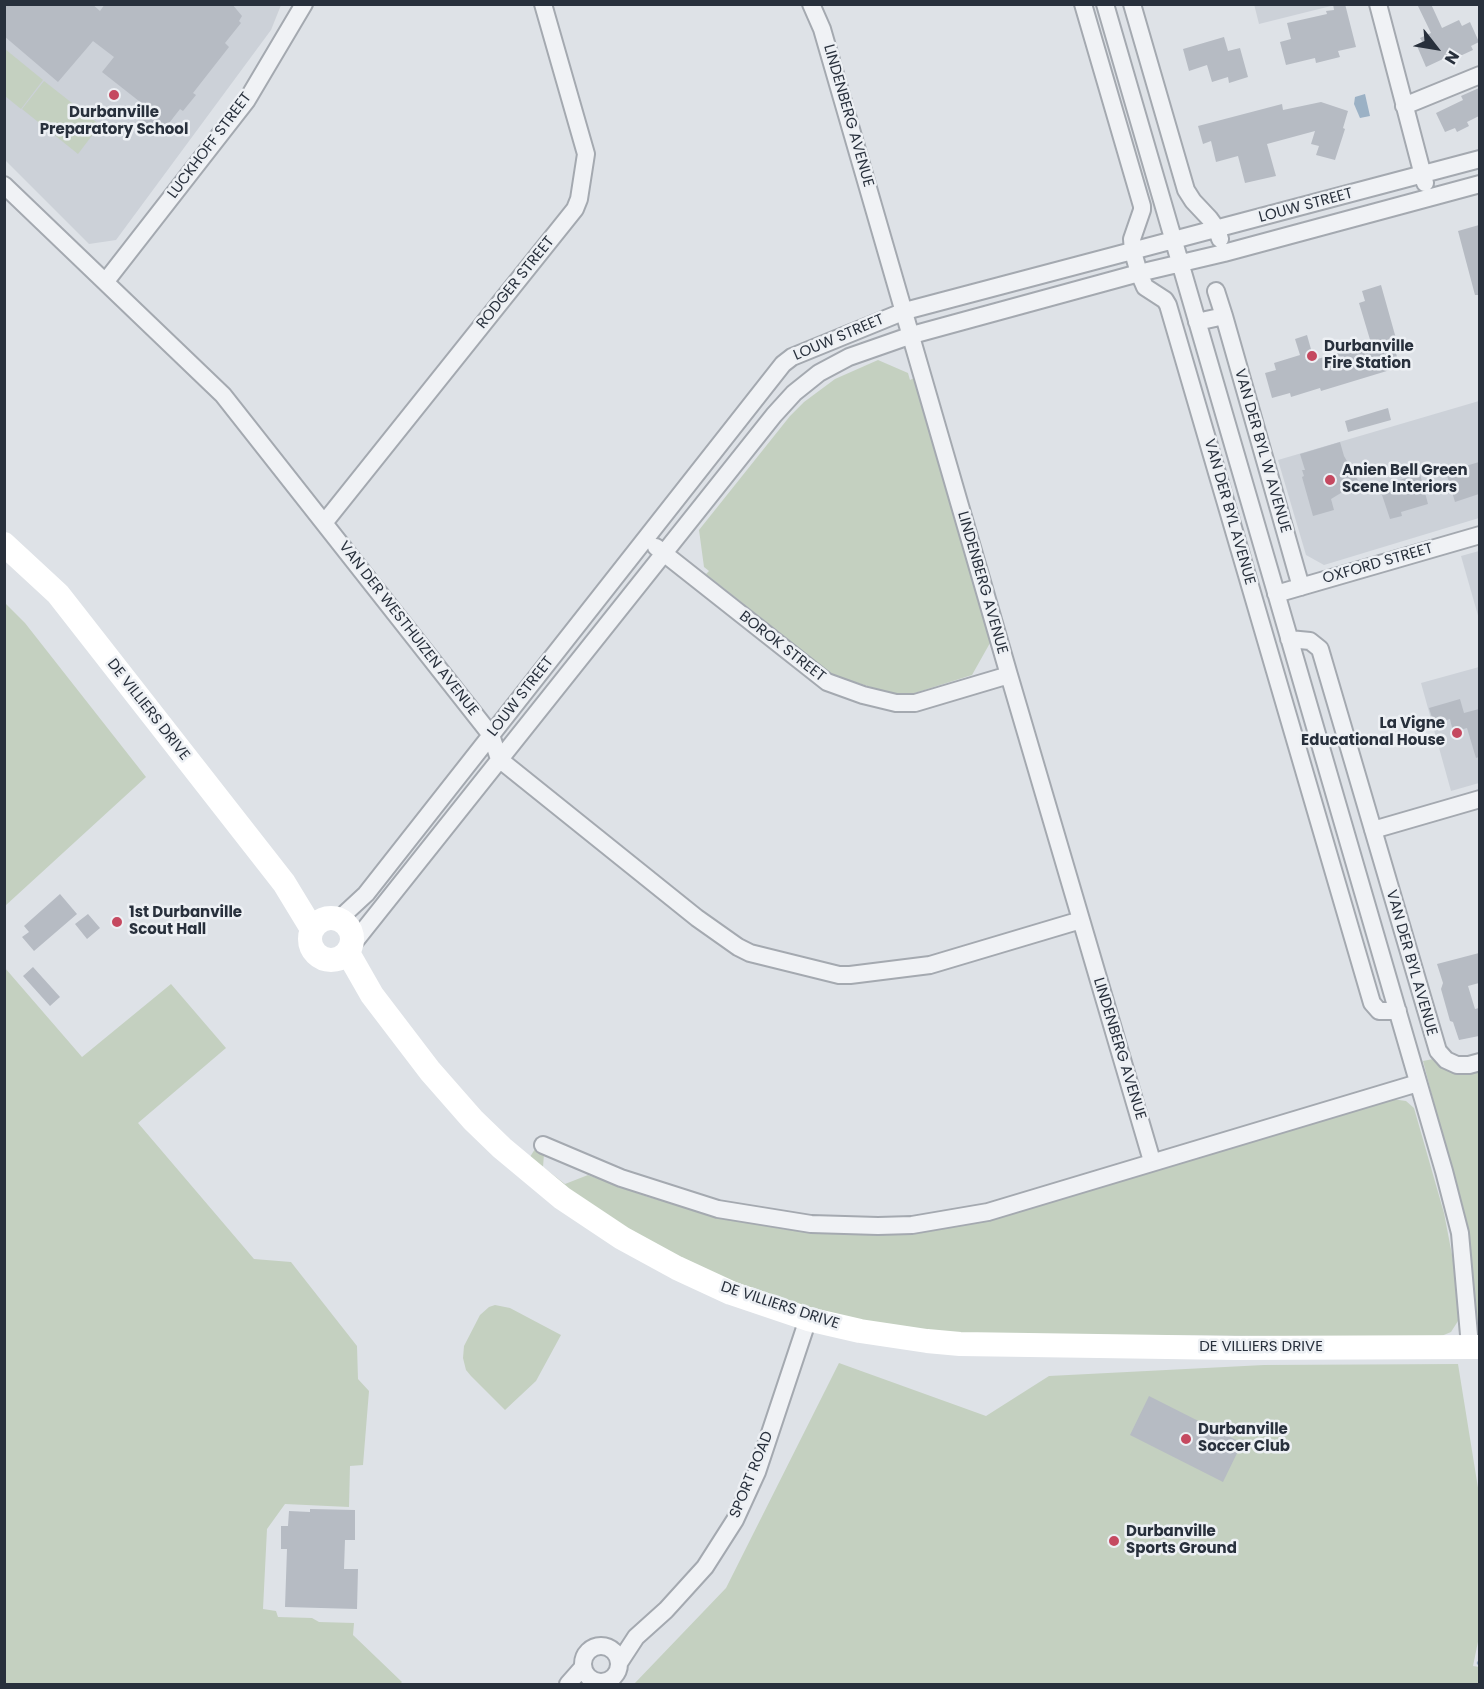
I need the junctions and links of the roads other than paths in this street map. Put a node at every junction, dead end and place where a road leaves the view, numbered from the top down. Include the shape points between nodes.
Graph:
1 (304, 4) edge
2 (543, 4) edge
3 (811, 4) edge
4 (1083, 4) edge
5 (1105, 4) edge
6 (1132, 4) edge
7 (1378, 4) edge
8 (1479, 75) edge
9 (1404, 106) junction
10 (1479, 159) edge
11 (1423, 174) junction
12 (1479, 184) edge
13 (4, 185) edge
14 (1428, 197) junction
15 (1217, 229) junction
16 (1173, 241) junction
17 (1133, 252) junction
18 (1224, 253) junction
19 (1180, 263) junction
20 (1139, 273) junction
21 (106, 281) junction
22 (1216, 291) dead end
23 (905, 311) junction
24 (1224, 316) junction
25 (1197, 322) junction
26 (912, 335) junction
27 (324, 523) junction
28 (1479, 535) edge
29 (646, 538) junction
30 (4, 544) edge
31 (664, 553) junction
32 (1301, 587) junction
33 (1276, 594) junction
34 (1289, 639) junction
35 (1009, 675) junction
36 (491, 735) junction
37 (499, 759) junction
38 (1479, 799) edge
39 (1373, 830) junction
40 (1081, 920) junction
41 (326, 922) junction
42 (345, 953) junction
43 (1398, 1011) junction
44 (1479, 1062) edge
45 (1419, 1083) junction
46 (543, 1144) dead end
47 (1152, 1161) junction
48 (808, 1319) junction
49 (1475, 1346) edge
50 (636, 1637) junction
51 (605, 1647) junction
52 (619, 1663) junction
53 (583, 1667) junction
54 (597, 1683) edge
55 (568, 1684) edge

1 - 21 street, LUCKHOFF STREET via 247,100
2 - 27 street, RODGER STREET via 586,154 575,209
3 - 23 street, LINDENBERG AVENUE via 822,29
4 - 17 street, VAN DER BYL AVENUE via 1142,206 1132,236
5 - 16 street, VAN DER BYL AVENUE
6 - 15 street via 1186,190
7 - 9 street
8 - 9 street
9 - 11 street
10 - 11 street, LOUW STREET
11 - 14 street
11 - 15 street, LOUW STREET
12 - 14 street, LOUW STREET
13 - 21 street, VAN DER WESTHUIZEN AVENUE
14 - 18 street, LOUW STREET
15 - 16 street, LOUW STREET
15 - 18 street
16 - 17 street, LOUW STREET
16 - 19 street, VAN DER BYL AVENUE
17 - 20 street, VAN DER BYL AVENUE
17 - 23 street, LOUW STREET
18 - 19 street, LOUW STREET
19 - 20 street, LOUW STREET
19 - 25 street, VAN DER BYL AVENUE
20 - 26 street, LOUW STREET
20 - 43 street, VAN DER BYL AVENUE via 1144,287 1168,305 1372,1003 1379,1011
21 - 27 street, VAN DER WESTHUIZEN AVENUE via 224,395
22 - 24 street, VAN DER BYL W AVENUE
23 - 26 street, LINDENBERG AVENUE
23 - 29 street, LOUW STREET via 787,360
24 - 25 street
24 - 32 street, VAN DER BYL W AVENUE
25 - 33 street, VAN DER BYL AVENUE
26 - 31 street, LOUW STREET via 834,364 794,393
26 - 35 street, LINDENBERG AVENUE
27 - 36 street, VAN DER WESTHUIZEN AVENUE
28 - 32 street, OXFORD STREET
29 - 31 street, BOROK STREET
29 - 36 street, LOUW STREET
30 - 41 street, DE VILLIERS DRIVE via 58,594 284,883
31 - 35 street, BOROK STREET via 827,682 863,695 915,703
31 - 37 street, LOUW STREET
32 - 33 street, OXFORD STREET
33 - 34 street, VAN DER BYL AVENUE
34 - 39 street, VAN DER BYL AVENUE via 1310,640 1320,648
34 - 43 street, VAN DER BYL AVENUE
35 - 40 street, LINDENBERG AVENUE
36 - 37 street, VAN DER WESTHUIZEN AVENUE
36 - 41 street, LOUW STREET via 366,894
37 - 40 street via 697,918 750,952 850,975 930,965
37 - 42 street, LOUW STREET
38 - 39 street
39 - 44 street, VAN DER BYL AVENUE via 1435,1046 1450,1063 1463,1066
40 - 47 street, LINDENBERG AVENUE
41 - 42 street via 345,923 350,929 352,937
41 - 42 street via 310,943 313,949 323,959
42 - 48 street, DE VILLIERS DRIVE via 430,1071 473,1120 562,1198 677,1268 731,1293
43 - 45 street, VAN DER BYL AVENUE
45 - 47 street
45 - 49 street, VAN DER BYL AVENUE via 1460,1233
46 - 47 street via 621,1178 688,1201 778,1220 844,1226 912,1225 988,1212
48 - 49 street, DE VILLIERS DRIVE via 893,1337 960,1344
48 - 50 street, SPORT ROAD via 757,1472 735,1520 705,1567
50 - 51 street, SPORT ROAD
50 - 52 street, SPORT ROAD
51 - 52 street via 612,1650
51 - 53 street via 590,1651
52 - 54 street via 614,1676
53 - 54 street
53 - 55 street

